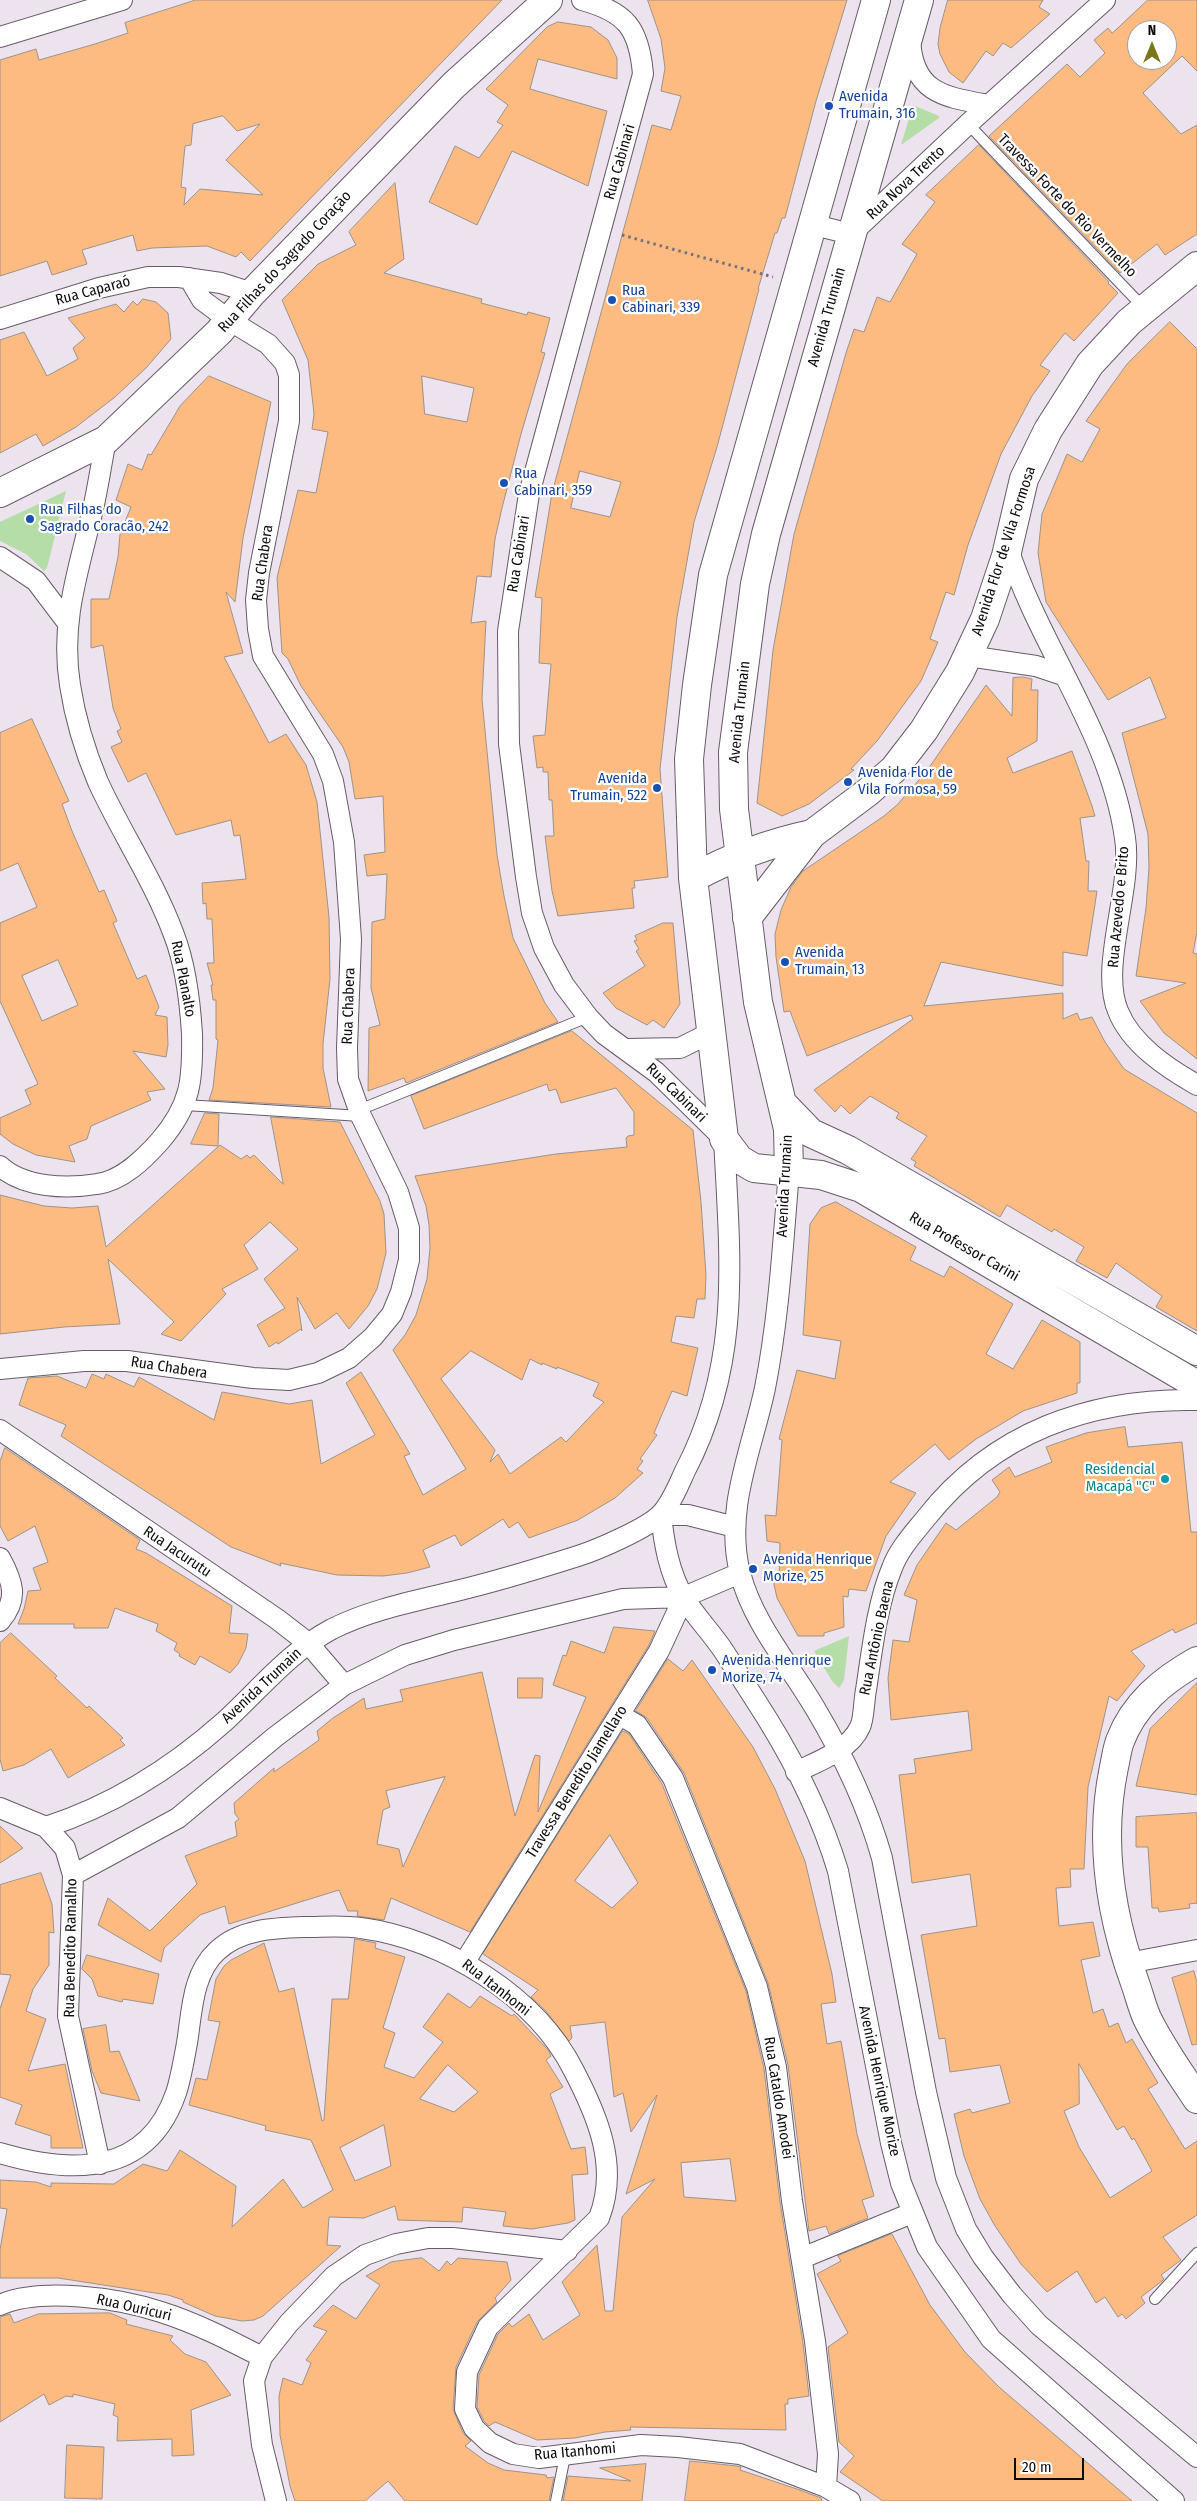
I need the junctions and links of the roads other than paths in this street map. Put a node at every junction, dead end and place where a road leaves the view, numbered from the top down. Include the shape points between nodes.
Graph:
1 (122, 0) edge
2 (582, 0) edge
3 (876, 0) edge
4 (919, 0) edge
5 (1105, 0) edge
6 (544, 1) edge
7 (618, 7) edge
8 (910, 33) junction
9 (1, 36) edge
10 (989, 105) junction
11 (968, 124) junction
12 (814, 224) junction
13 (851, 234) junction
14 (1197, 266) edge
15 (188, 278) junction
16 (252, 293) junction
17 (1144, 309) junction
18 (0, 318) edge
19 (229, 320) junction
20 (106, 440) junction
21 (0, 493) edge
22 (1008, 548) junction
23 (0, 557) edge
24 (67, 622) junction
25 (968, 656) junction
26 (1064, 675) junction
27 (812, 834) junction
28 (739, 855) junction
29 (694, 878) junction
30 (747, 918) junction
31 (588, 1017) junction
32 (712, 1032) junction
33 (628, 1050) junction
34 (1197, 1085) edge
35 (783, 1104) junction
36 (185, 1105) junction
37 (360, 1113) junction
38 (724, 1139) junction
39 (0, 1166) edge
40 (789, 1171) junction
41 (1197, 1350) edge
42 (0, 1369) edge
43 (1197, 1385) edge
44 (1197, 1400) edge
45 (0, 1430) edge
46 (661, 1514) junction
47 (735, 1526) junction
48 (0, 1558) edge
49 (740, 1573) junction
50 (684, 1597) junction
51 (0, 1621) edge
52 (308, 1643) junction
53 (1197, 1661) edge
54 (344, 1684) junction
55 (620, 1715) junction
56 (839, 1751) junction
57 (796, 1772) junction
58 (0, 1808) edge
59 (46, 1827) junction
60 (73, 1875) junction
61 (1197, 1950) edge
62 (464, 1963) junction
63 (1128, 1963) junction
64 (1197, 2099) edge
65 (0, 2153) edge
66 (100, 2164) junction
67 (912, 2213) junction
68 (567, 2250) junction
69 (1197, 2253) edge
70 (802, 2258) junction
71 (1156, 2299) dead end
72 (0, 2305) edge
73 (262, 2357) junction
74 (565, 2456) junction
75 (1197, 2457) edge
76 (826, 2487) junction
77 (276, 2501) edge
78 (556, 2501) edge
79 (850, 2501) edge
80 (1174, 2501) edge

1 - 9 street
2 - 7 street, Rua Cabinari
3 - 12 main road, Avenida Trumain
4 - 8 main road, Avenida Trumain
5 - 10 street, Rua Nova Trento
6 - 16 main road, Rua Filhas do Sagrado Coração via 454,85
7 - 31 street, Rua Cabinari via 641,51 643,74 529,494 508,631 509,744 532,913 544,948 564,985
8 - 10 street via 915,69 928,87 942,96
8 - 13 main road, Avenida Trumain
10 - 11 street, Rua Nova Trento
11 - 13 street, Rua Nova Trento
11 - 17 lane, Travessa Forte do Rio Vermelho
12 - 13 street
12 - 29 main road, Avenida Trumain via 713,575 689,759
13 - 28 main road, Avenida Trumain via 766,534 755,584 733,752
14 - 17 main road, Avenida Flor de Vila Formosa
15 - 16 street, Rua Caparaó via 222,283
15 - 18 street, Rua Caparaó via 140,279
15 - 19 street via 202,300
16 - 19 main road, Rua Filhas do Sagrado Coração
17 - 22 main road, Avenida Flor de Vila Formosa via 1090,364 1048,430 1024,479
19 - 20 main road, Rua Filhas do Sagrado Coração
19 - 37 street, Rua Chabera via 268,344 285,363 290,375 290,421 259,573 256,600 258,629 263,656 324,754 333,781 344,842 351,939 348,1078
20 - 21 main road, Rua Filhas do Sagrado Coração
20 - 24 street, Rua Planalto
22 - 25 main road, Avenida Flor de Vila Formosa via 986,619
22 - 26 street, Rua Azevedo e Brito via 1029,605
23 - 24 street via 36,581
24 - 36 street, Rua Planalto via 70,685 81,736 99,782 175,936 184,969 190,1002 192,1048
25 - 26 street via 1036,666
25 - 27 main road, Avenida Flor de Vila Formosa via 929,723 894,769
26 - 34 street, Rua Azevedo e Brito via 1101,748 1126,840 1112,986 1118,1011 1129,1031 1148,1052
27 - 28 main road, Avenida Flor de Vila Formosa via 778,841
27 - 30 main road, Avenida Flor de Vila Formosa
28 - 29 main road, Avenida Flor de Vila Formosa
28 - 30 main road, Avenida Trumain
29 - 32 main road, Avenida Trumain
30 - 35 main road, Avenida Trumain via 758,1002
31 - 33 street, Rua Cabinari via 604,1034
31 - 37 lane
32 - 33 street, Rua Cabinari via 680,1048
32 - 38 main road, Avenida Trumain
33 - 38 street, Rua Cabinari via 656,1072
35 - 40 main road, Avenida Trumain via 788,1129
35 - 41 main road, Rua Professor Carini via 811,1132 848,1150
36 - 37 lane
36 - 39 street, Rua Planalto via 180,1117 144,1158 119,1176 100,1184 65,1188 33,1182
37 - 42 street, Rua Chabera via 398,1192 409,1228 409,1260 402,1292 392,1314 373,1337 348,1358 318,1373 290,1380 213,1374 127,1361 84,1361
38 - 40 main road, Rua Professor Carini via 739,1159 754,1168
38 - 46 street, Avenida Trumain via 730,1251 727,1338 718,1392 698,1448
40 - 43 main road, Rua Professor Carini via 820,1175 861,1188
40 - 47 street, Avenida Trumain via 765,1388 737,1498
44 - 56 street, Rua Antônio Baena via 1164,1400 1094,1410 1049,1423 1008,1445 968,1473 934,1508 892,1567 874,1644 861,1727
45 - 52 street, Rua Jacurutu
46 - 47 street via 688,1514
46 - 50 street via 663,1539
46 - 52 street, Avenida Trumain via 626,1536 580,1556 454,1592 382,1608
47 - 49 street, Avenida Trumain
48 - 51 street via 11,1578 13,1594 8,1612
49 - 50 street
49 - 56 street via 750,1602
50 - 54 street via 623,1599 454,1640 405,1655
50 - 55 street, Travessa Benedito Jiamellaro via 660,1651
50 - 57 street, Avenida Henrique Morize via 769,1722
52 - 54 street, Rua Jacurutu
52 - 59 street, Avenida Trumain via 224,1722 172,1764 86,1814
53 - 63 main road via 1152,1691 1119,1741 1109,1790 1107,1832 1110,1891
54 - 60 street via 178,1818
55 - 62 street, Travessa Benedito Jiamellaro
55 - 70 street, Rua Cataldo Amodei via 637,1725 673,1778 757,1987 776,2067
56 - 57 street, Rua Antônio Baena
56 - 75 street via 855,1781 882,1858 926,2092 946,2178 966,2229 983,2257 1039,2325
57 - 67 street, Avenida Henrique Morize via 819,1814 838,1871 889,2133
58 - 59 street
59 - 60 street, Rua Benedito Ramalho via 65,1848
60 - 66 street, Rua Benedito Ramalho via 68,2016
61 - 63 street
62 - 66 street, Rua Itanhomi via 430,1945 359,1928 283,1928 232,1938 215,1953 203,1970 194,1997 176,2094 158,2127 134,2150
62 - 68 street, Rua Itanhomi via 525,2007 569,2060 591,2104 607,2164 606,2199 599,2218
63 - 64 main road via 1147,2018
65 - 66 street, Rua Itanhomi via 29,2162 79,2167
67 - 70 street
67 - 80 street, Avenida Henrique Morize via 927,2247 991,2339
68 - 73 street via 428,2238 365,2255 334,2276
68 - 74 street, Rua Itanhomi via 488,2327 467,2372 464,2388 465,2408 474,2428 490,2443 513,2454 538,2458
69 - 71 lane
70 - 76 street, Rua Cataldo Amodei via 828,2454
72 - 73 street, Rua Ouricuri via 33,2295 60,2295 126,2304 160,2311
73 - 77 street via 254,2381 262,2445
74 - 76 street, Rua Itanhomi via 640,2445 731,2453
74 - 78 lane
76 - 79 street, Rua Itanhomi

